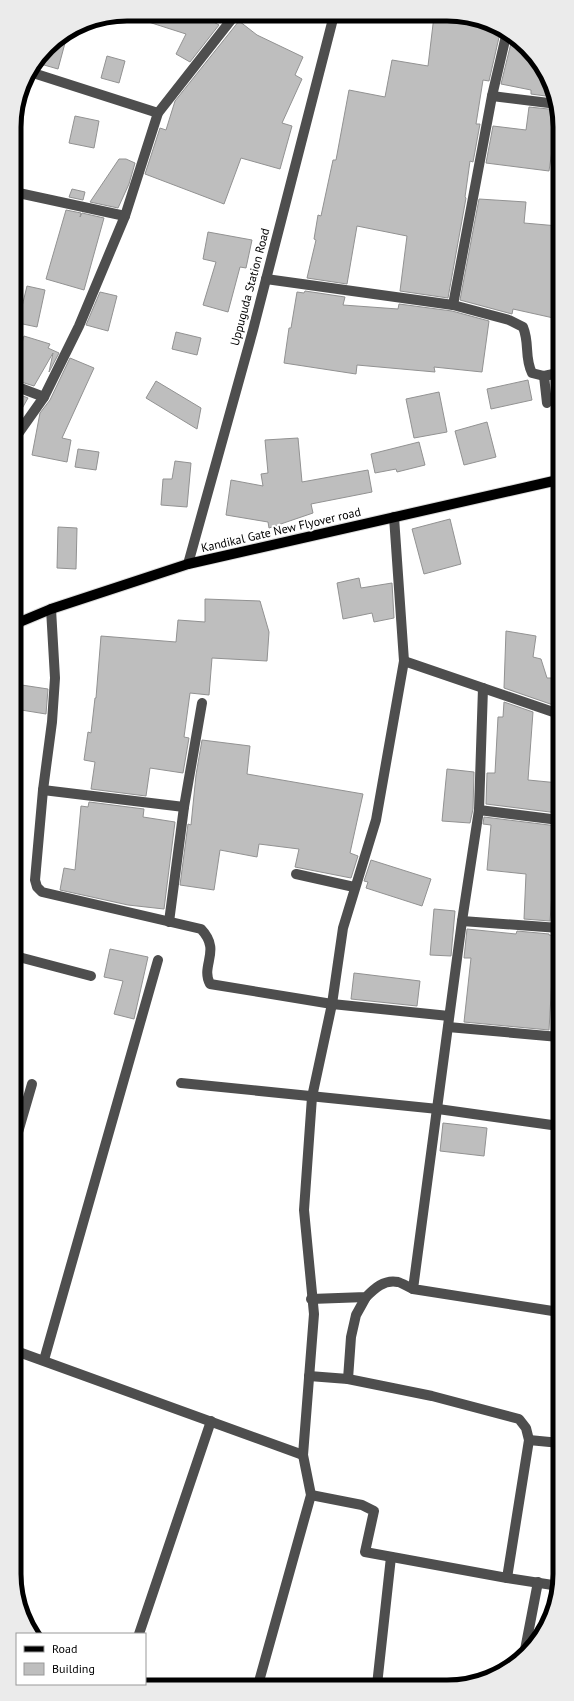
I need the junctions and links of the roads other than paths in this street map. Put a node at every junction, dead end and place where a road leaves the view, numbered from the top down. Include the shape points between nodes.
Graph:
1 (230, 21) edge
2 (332, 21) edge
3 (505, 39) edge
4 (36, 74) edge
5 (492, 96) junction
6 (550, 103) edge
7 (158, 113) junction
8 (21, 194) edge
9 (125, 216) junction
10 (266, 279) junction
11 (453, 305) junction
12 (553, 374) edge
13 (544, 376) junction
14 (21, 388) edge
15 (44, 396) junction
16 (547, 403) dead end
17 (21, 429) edge
18 (553, 481) edge
19 (394, 517) junction
20 (188, 564) junction
21 (51, 609) junction
22 (21, 622) edge
23 (404, 661) junction
24 (482, 688) junction
25 (202, 703) dead end
26 (553, 712) edge
27 (43, 790) junction
28 (184, 807) junction
29 (479, 810) junction
30 (553, 819) edge
31 (296, 874) dead end
32 (354, 887) junction
33 (462, 921) junction
34 (169, 922) junction
35 (553, 928) edge
36 (21, 958) edge
37 (158, 960) dead end
38 (91, 976) dead end
39 (332, 1004) junction
40 (449, 1016) junction
41 (448, 1027) junction
42 (553, 1036) edge
43 (181, 1083) dead end
44 (32, 1084) dead end
45 (312, 1097) junction
46 (438, 1109) junction
47 (21, 1120) edge
48 (553, 1125) edge
49 (413, 1289) junction
50 (366, 1297) junction
51 (311, 1299) junction
52 (553, 1311) edge
53 (21, 1353) edge
54 (44, 1360) junction
55 (309, 1376) junction
56 (348, 1379) junction
57 (211, 1421) junction
58 (528, 1440) junction
59 (553, 1442) edge
60 (303, 1455) junction
61 (311, 1495) junction
62 (391, 1557) junction
63 (507, 1578) junction
64 (538, 1582) junction
65 (552, 1585) edge
66 (139, 1633) edge
67 (526, 1645) edge
68 (259, 1680) edge
69 (378, 1680) edge

1 - 7 street
2 - 10 street, Uppuguda Station Road
3 - 5 street
4 - 7 street
5 - 6 street
5 - 11 street
7 - 9 street
8 - 9 street
9 - 15 street via 79,326
10 - 11 street
10 - 20 street, Uppuguda Station Road
11 - 13 street via 509,320 523,327 527,338 528,364 532,373
12 - 13 street
13 - 16 street
14 - 15 street
15 - 17 street
18 - 19 main road, Kandikal Gate New Flyover road
19 - 20 main road, Kandikal Gate New Flyover road
19 - 23 street
20 - 21 main road, Kandikal Gate New Flyover road
21 - 22 main road, Kandikal Gate New Flyover road
21 - 27 street via 55,678
23 - 24 street
23 - 32 street via 376,820
24 - 26 street
24 - 29 street
25 - 28 street
27 - 28 street
27 - 34 street via 35,880 37,887 42,892
28 - 34 street
29 - 30 street
29 - 33 street
31 - 32 street
32 - 39 street via 343,928
33 - 35 street
33 - 40 street
34 - 39 street via 201,929 209,937 211,949 207,978 210,984
36 - 38 street
37 - 54 street
39 - 40 street
39 - 45 street
40 - 41 street
41 - 42 street
41 - 46 street
43 - 45 street
44 - 47 street
45 - 46 street
45 - 51 street via 304,1210
46 - 48 street
46 - 49 street
49 - 50 street via 398,1282 387,1283 377,1286
49 - 52 street
50 - 51 street
50 - 56 street via 356,1315 351,1337
51 - 55 street via 314,1314
53 - 54 street
54 - 57 street
55 - 56 street
55 - 60 street
56 - 58 street via 512,1416 519,1419 526,1428
57 - 60 street
57 - 66 street
58 - 59 street
58 - 63 street
60 - 61 street
61 - 62 street via 362,1504 374,1511 365,1552
61 - 68 street
62 - 63 street
62 - 69 street
63 - 64 street
64 - 65 street
64 - 67 street

